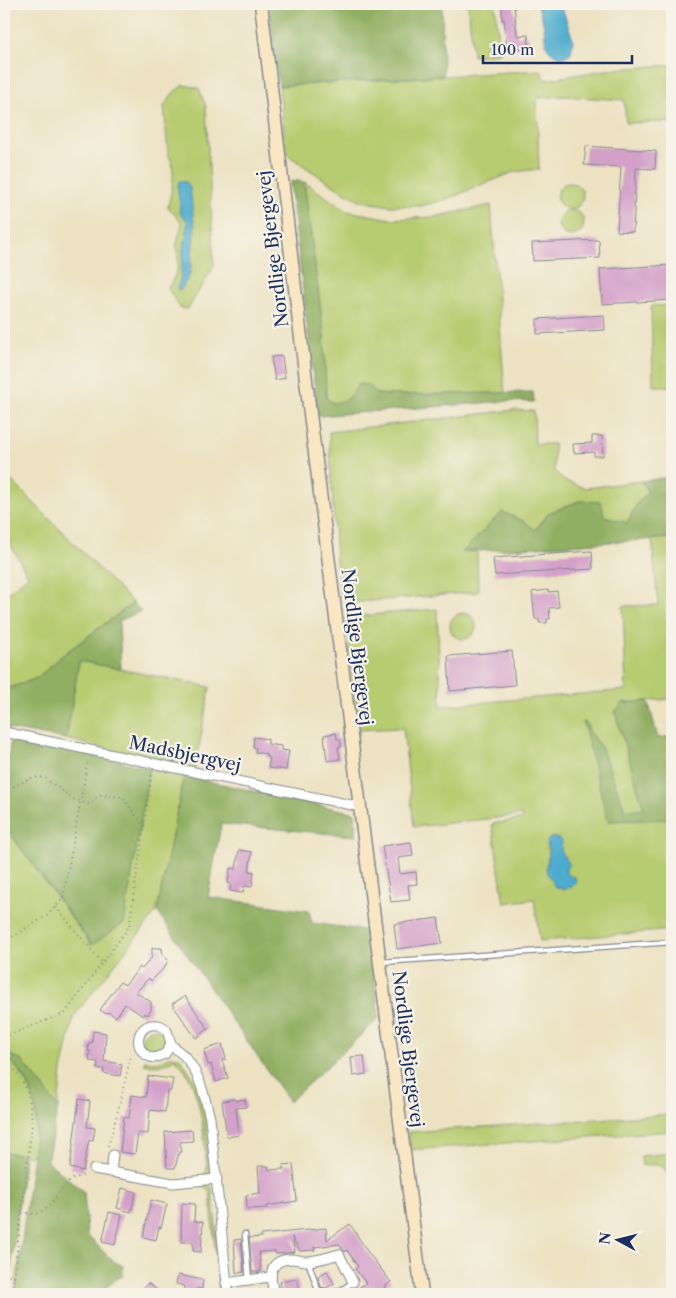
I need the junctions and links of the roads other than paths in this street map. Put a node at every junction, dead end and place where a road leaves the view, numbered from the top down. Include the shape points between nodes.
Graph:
1 (261, 4) edge
2 (4, 732) edge
3 (360, 807) junction
4 (672, 942) edge
5 (380, 962) junction
6 (171, 1044) junction
7 (113, 1155) road end
8 (94, 1169) road end
9 (110, 1172) junction
10 (217, 1179) junction
11 (244, 1234) dead end
12 (308, 1261) junction
13 (270, 1277) junction
14 (249, 1280) junction
15 (353, 1282) joint
16 (226, 1283) junction
17 (228, 1294) edge
18 (274, 1294) edge
19 (422, 1294) edge

1 - 3 street, Nordlige Bjergevej
2 - 3 street, Madsbjergvej
3 - 5 street, Nordlige Bjergevej
4 - 5 lane
5 - 19 street, Nordlige Bjergevej
6 - 6 street via 169,1034 157,1025 145,1028 138,1044 148,1056 160,1057
6 - 10 street via 186,1058 204,1093
7 - 9 street
8 - 9 street
9 - 10 street via 174,1183
10 - 16 street
11 - 14 lane
12 - 13 street via 290,1259 280,1262 272,1268
12 - 15 street via 339,1254
12 - 15 lane via 318,1290 327,1294 341,1291
13 - 14 street
13 - 18 street
14 - 16 street
16 - 17 street

